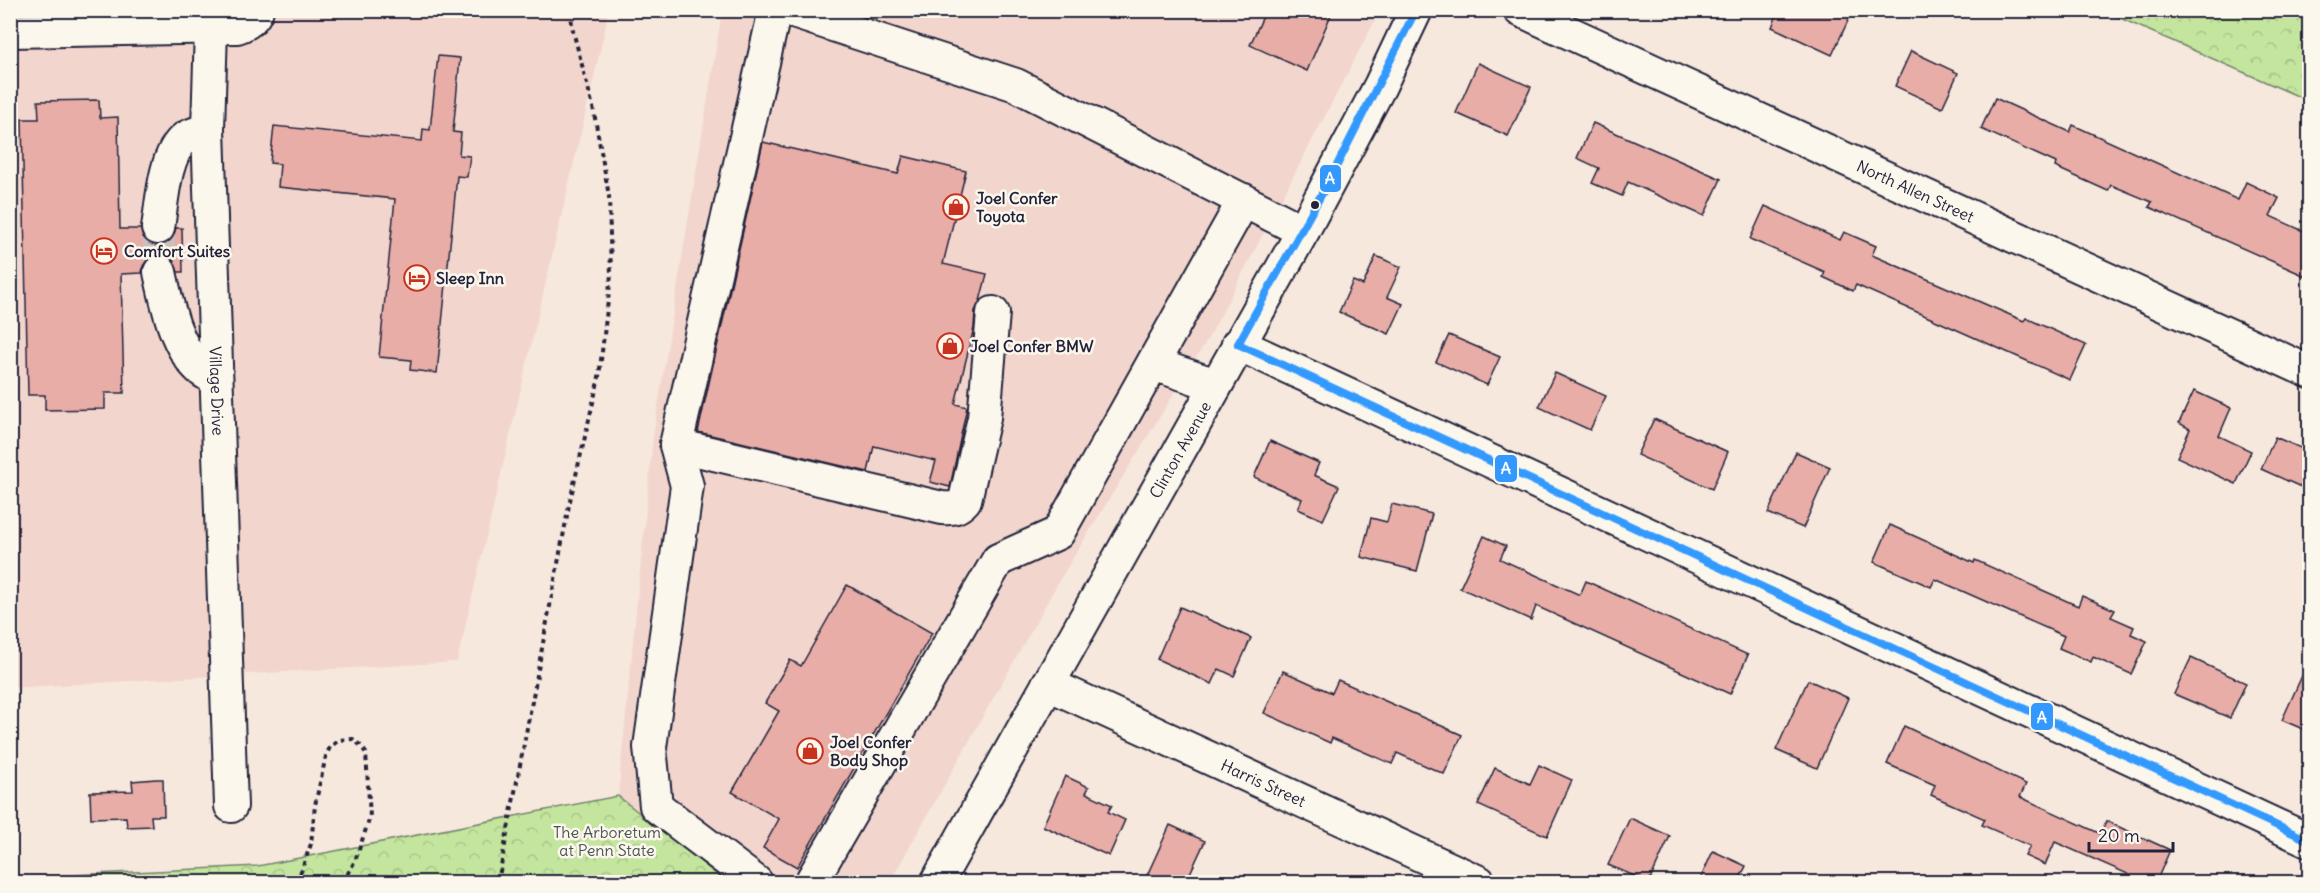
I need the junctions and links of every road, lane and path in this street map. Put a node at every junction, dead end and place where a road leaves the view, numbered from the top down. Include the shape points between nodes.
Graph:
1 (257, 10) edge
2 (570, 10) edge
3 (775, 10) edge
4 (788, 10) edge
5 (1416, 10) edge
6 (1520, 10) edge
7 (211, 28) junction
8 (10, 30) edge
9 (208, 129) junction
10 (1245, 200) junction
11 (158, 228) tunnel mouth
12 (1303, 231) junction
13 (160, 272) tunnel mouth
14 (993, 313) dead end
15 (1238, 344) junction
16 (1153, 364) junction
17 (2310, 372) edge
18 (216, 379) junction
19 (1216, 384) junction
20 (676, 445) junction
21 (1047, 684) junction
22 (231, 806) dead end
23 (2310, 841) edge
24 (215, 882) edge
25 (236, 882) edge
26 (297, 882) edge
27 (343, 882) edge
28 (498, 882) edge
29 (756, 882) edge
30 (811, 882) edge
31 (937, 882) edge
32 (1479, 882) edge

1 - 7 street via 245,24
2 - 28 path via 609,196 610,274 599,377 569,505
3 - 20 street
4 - 10 street via 1016,85
5 - 12 street, Clinton Avenue
6 - 17 street, North Allen Street
7 - 8 street
7 - 9 street, Village Drive
9 - 11 street via 187,137 176,148
9 - 18 street, Village Drive
10 - 12 street
10 - 16 street
12 - 15 street, Clinton Avenue
13 - 18 street via 170,314 186,350 200,369
14 - 20 street via 984,418 965,500 960,506 942,508
15 - 19 street, Clinton Avenue
15 - 23 street
16 - 19 street
16 - 30 street via 1058,533 998,560
18 - 22 street, Village Drive
19 - 21 street, Clinton Avenue
20 - 29 street via 687,486 650,747 656,806
21 - 31 street, Clinton Avenue
21 - 32 street, Harris Street
24 - 25 path
26 - 27 path via 311,844 326,756 339,740 352,739 366,753 370,816 355,861

